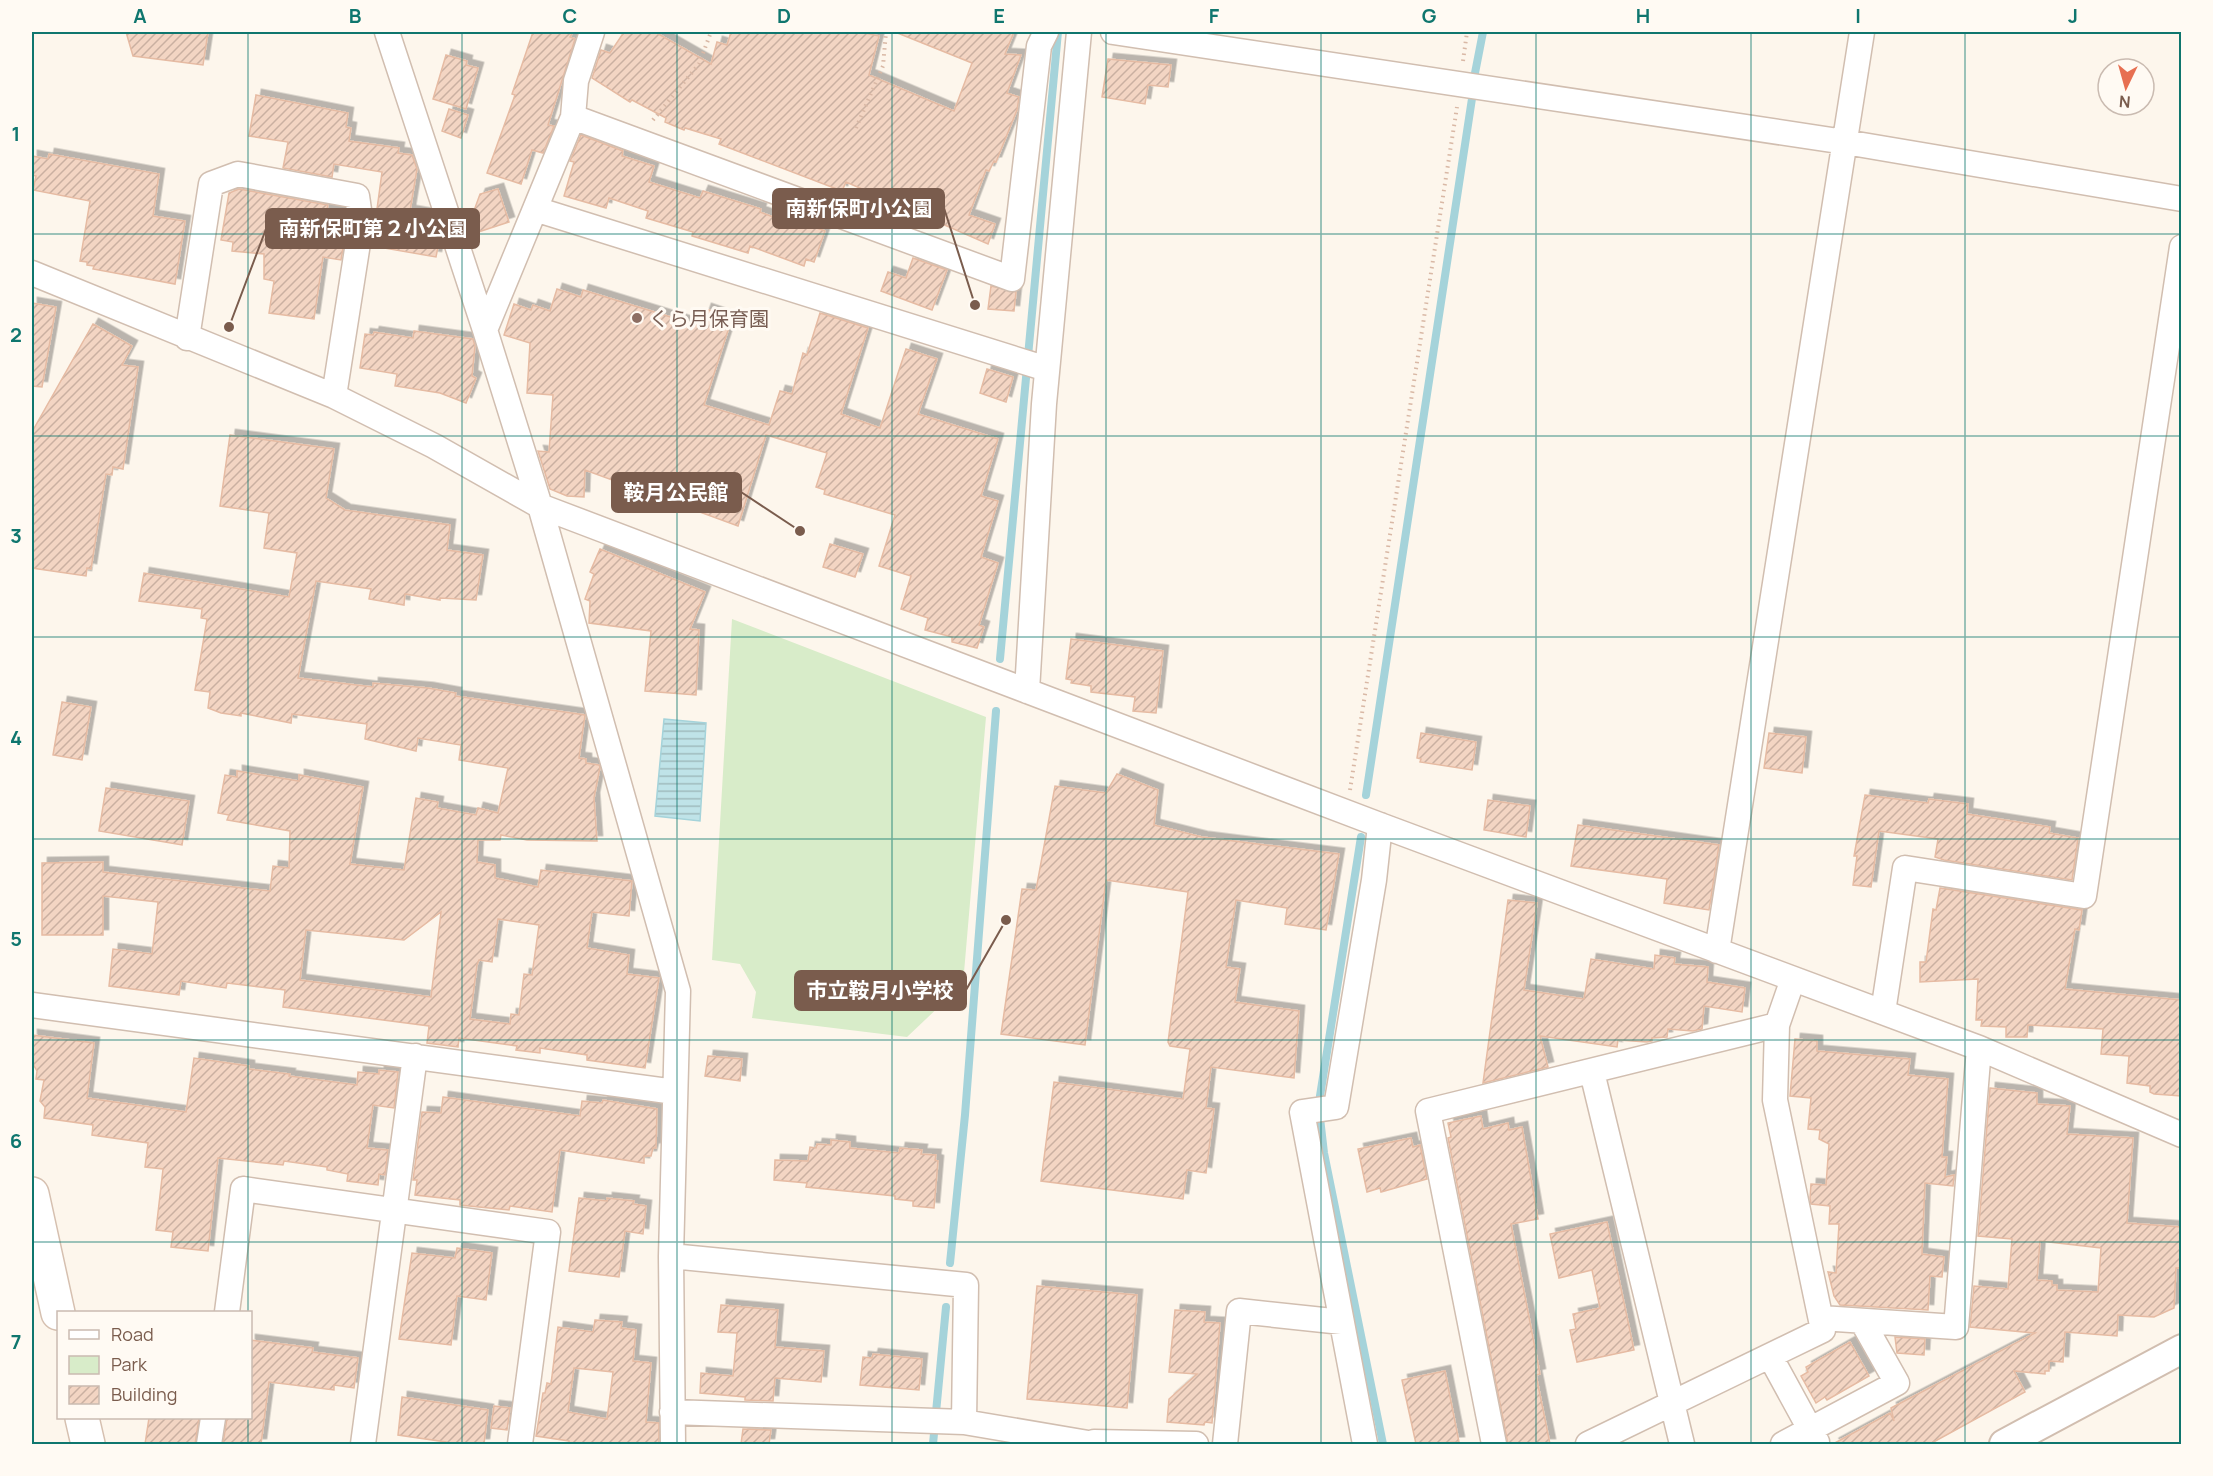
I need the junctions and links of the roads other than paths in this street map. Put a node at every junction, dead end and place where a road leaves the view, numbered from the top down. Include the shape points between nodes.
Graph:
1 (387, 32) edge
2 (592, 32) edge
3 (1046, 32) edge
4 (1079, 32) edge
5 (1113, 32) edge
6 (1862, 32) edge
7 (573, 117) junction
8 (1845, 142) junction
9 (2181, 199) edge
10 (535, 209) junction
11 (2181, 247) edge
12 (32, 273) edge
13 (485, 330) junction
14 (187, 338) junction
15 (1047, 369) junction
16 (334, 396) junction
17 (540, 506) junction
18 (1026, 691) junction
19 (1380, 825) junction
20 (1717, 951) junction
21 (1793, 979) junction
22 (32, 1005) edge
23 (1883, 1012) junction
24 (1777, 1025) junction
25 (1979, 1048) junction
26 (415, 1056) junction
27 (1592, 1072) junction
28 (675, 1092) junction
29 (2181, 1135) edge
30 (32, 1194) edge
31 (394, 1209) junction
32 (671, 1256) junction
33 (58, 1311) edge
34 (227, 1311) edge
35 (1821, 1318) junction
36 (1863, 1321) junction
37 (1342, 1322) junction
38 (2181, 1349) edge
39 (1770, 1356) junction
40 (1672, 1404) junction
41 (672, 1412) junction
42 (82, 1419) edge
43 (213, 1419) edge
44 (945, 1421) junction
45 (1815, 1437) edge
46 (1094, 1443) edge
47 (88, 1444) edge
48 (209, 1444) edge
49 (363, 1444) edge
50 (520, 1444) edge
51 (673, 1444) edge
52 (1196, 1444) edge
53 (1225, 1444) edge
54 (1365, 1444) edge
55 (1494, 1444) edge
56 (1588, 1444) edge
57 (1682, 1444) edge
58 (1783, 1444) edge
59 (2004, 1444) edge

1 - 13 street
2 - 7 street via 576,81
3 - 7 street via 1039,46 1012,279
4 - 15 street
5 - 8 street
6 - 8 street
7 - 10 street
8 - 9 street
8 - 20 street
10 - 13 street
10 - 15 street
11 - 23 street via 2084,896 1905,868
12 - 14 street
13 - 17 street
14 - 16 street
14 - 16 street via 212,184 238,174 357,196 361,224
15 - 18 street
16 - 17 street
17 - 18 street
17 - 28 street via 678,991
18 - 19 street
19 - 20 street
19 - 37 street via 1336,1107 1302,1112
20 - 21 street
21 - 23 street
21 - 24 street
22 - 26 street
23 - 25 street
24 - 27 street
24 - 35 street via 1775,1100
25 - 29 street
25 - 36 street via 1956,1327
26 - 28 street
26 - 31 street
27 - 40 street
27 - 55 street via 1428,1111
28 - 32 street
30 - 33 main road
31 - 34 street via 243,1189
31 - 49 street
31 - 50 street via 548,1232
32 - 41 street
32 - 44 street via 966,1285
35 - 36 street
35 - 39 street via 1823,1330
36 - 45 street via 1897,1383
37 - 53 street via 1239,1311
37 - 54 street
38 - 59 street
39 - 40 street
39 - 45 street
40 - 56 street
40 - 57 street
41 - 44 street
41 - 51 street
42 - 47 main road
43 - 48 street
44 - 46 street
45 - 58 street
46 - 52 street

